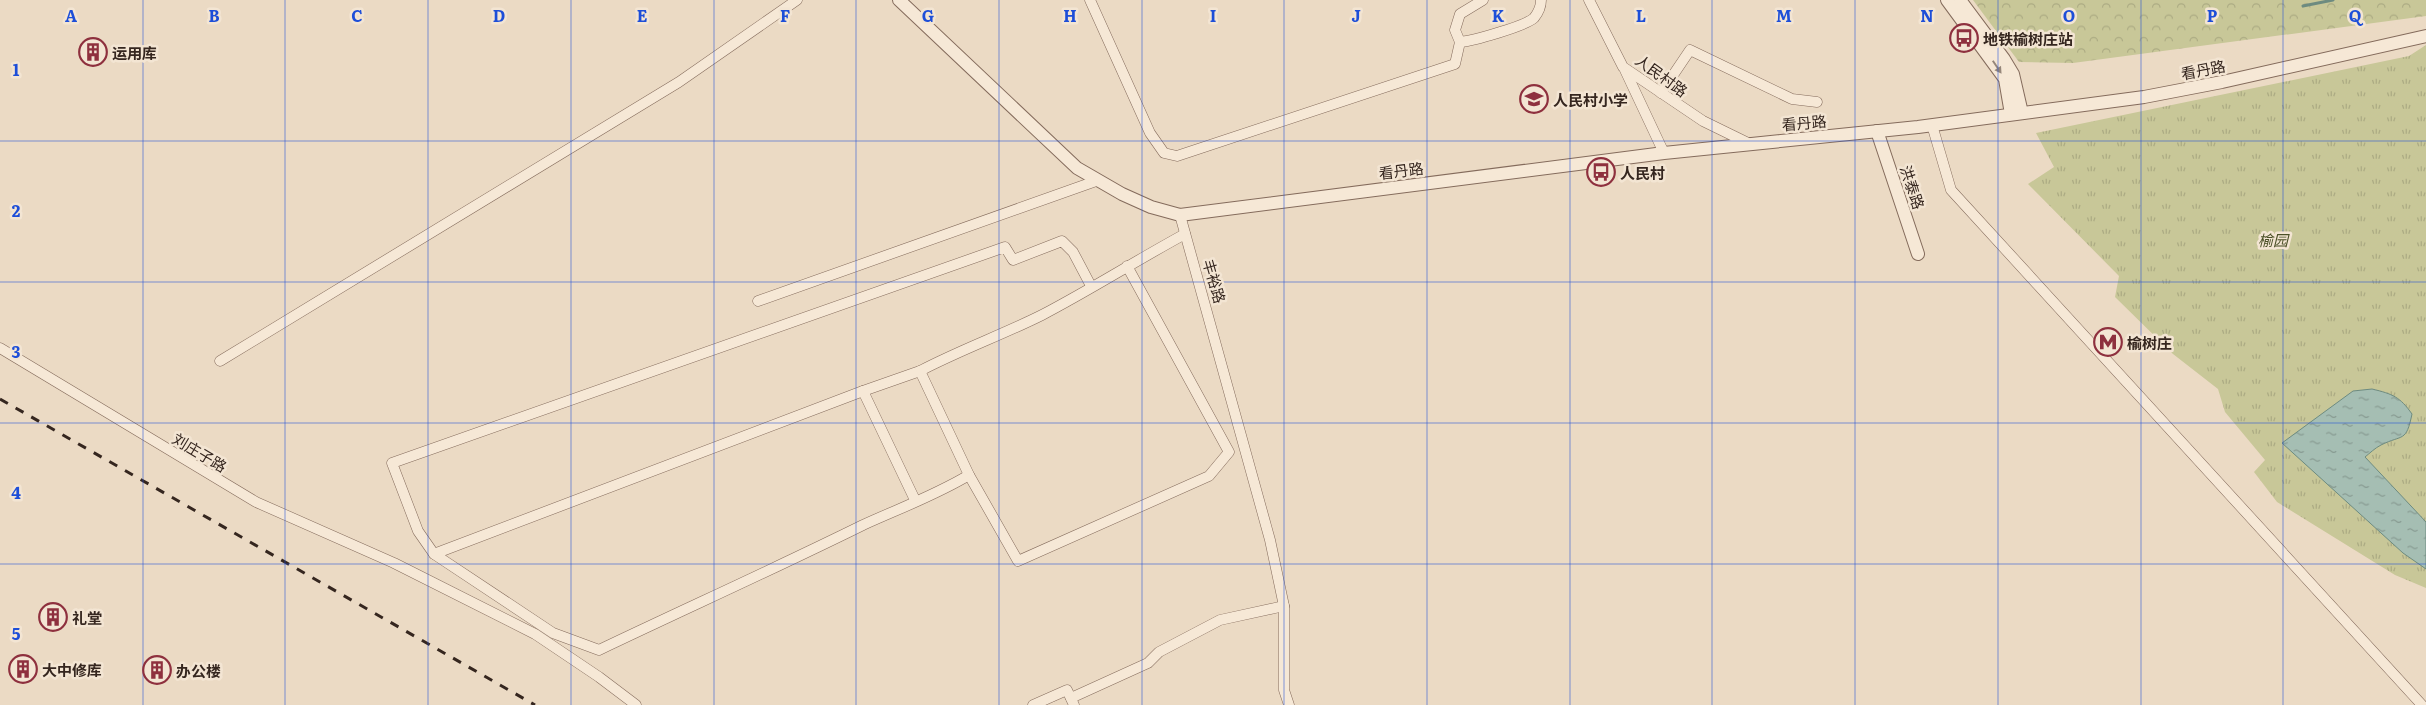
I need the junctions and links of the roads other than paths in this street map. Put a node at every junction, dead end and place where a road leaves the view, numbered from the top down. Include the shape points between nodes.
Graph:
1 (797, 0) edge
2 (899, 0) edge
3 (1090, 0) edge
4 (1483, 0) edge
5 (1541, 0) edge
6 (1589, 0) edge
7 (1947, 0) edge
8 (1960, 0) edge
9 (2426, 36) edge
10 (1460, 42) junction
11 (1623, 67) junction
12 (1661, 93) junction
13 (1817, 102) dead end
14 (2016, 114) junction
15 (1932, 125) junction
16 (1877, 130) junction
17 (1748, 143) junction
18 (1664, 153) junction
19 (1096, 181) junction
20 (1180, 215) junction
21 (1185, 234) junction
22 (1918, 254) dead end
23 (1127, 266) junction
24 (1091, 286) junction
25 (758, 301) dead end
26 (0, 348) edge
27 (220, 361) dead end
28 (920, 370) junction
29 (863, 391) junction
30 (969, 475) junction
31 (915, 500) junction
32 (434, 554) junction
33 (1284, 606) junction
34 (1072, 702) edge
35 (636, 705) edge
36 (1033, 705) edge
37 (1289, 705) edge
38 (2422, 705) edge

1 - 27 street via 679,82
2 - 19 street via 1058,152
3 - 10 street via 1150,133 1164,153 1178,156 1455,64
4 - 10 street via 1460,14 1455,30
5 - 10 street via 1534,18 1477,41
6 - 11 street, 人民村路
7 -> 14 street via 2004,79
8 - 14 street via 2013,74
9 - 14 street, 看丹路 via 2144,97
11 - 12 street, 人民村路
11 - 18 street
12 - 13 street via 1690,50 1792,99
12 - 17 street, 人民村路 via 1703,122
14 - 15 street, 看丹路
15 - 16 street, 看丹路
15 - 38 street via 1951,190
16 - 17 street, 看丹路
16 - 22 street, 洪泰路
17 - 18 street, 看丹路
18 - 20 street, 看丹路
19 - 20 street via 1151,207
19 - 25 street
20 - 21 street, 丰裕路
21 - 23 street
21 - 33 street, 丰裕路 via 1258,493
23 - 24 street
23 - 30 street via 1229,452 1209,476 1018,561
24 - 28 street via 1042,315
24 - 32 street via 1062,241 1013,260 1005,247 392,463 418,531
26 - 35 street, 刘庄子路 via 256,502 394,562 534,634
28 - 29 street
28 - 30 street
29 - 31 street
29 - 32 street
30 - 31 street
31 - 32 street via 599,650 553,633
33 - 34 street via 1220,620 1160,652 1148,663
33 - 37 street, 丰裕路 via 1284,690
34 - 36 street via 1067,690

